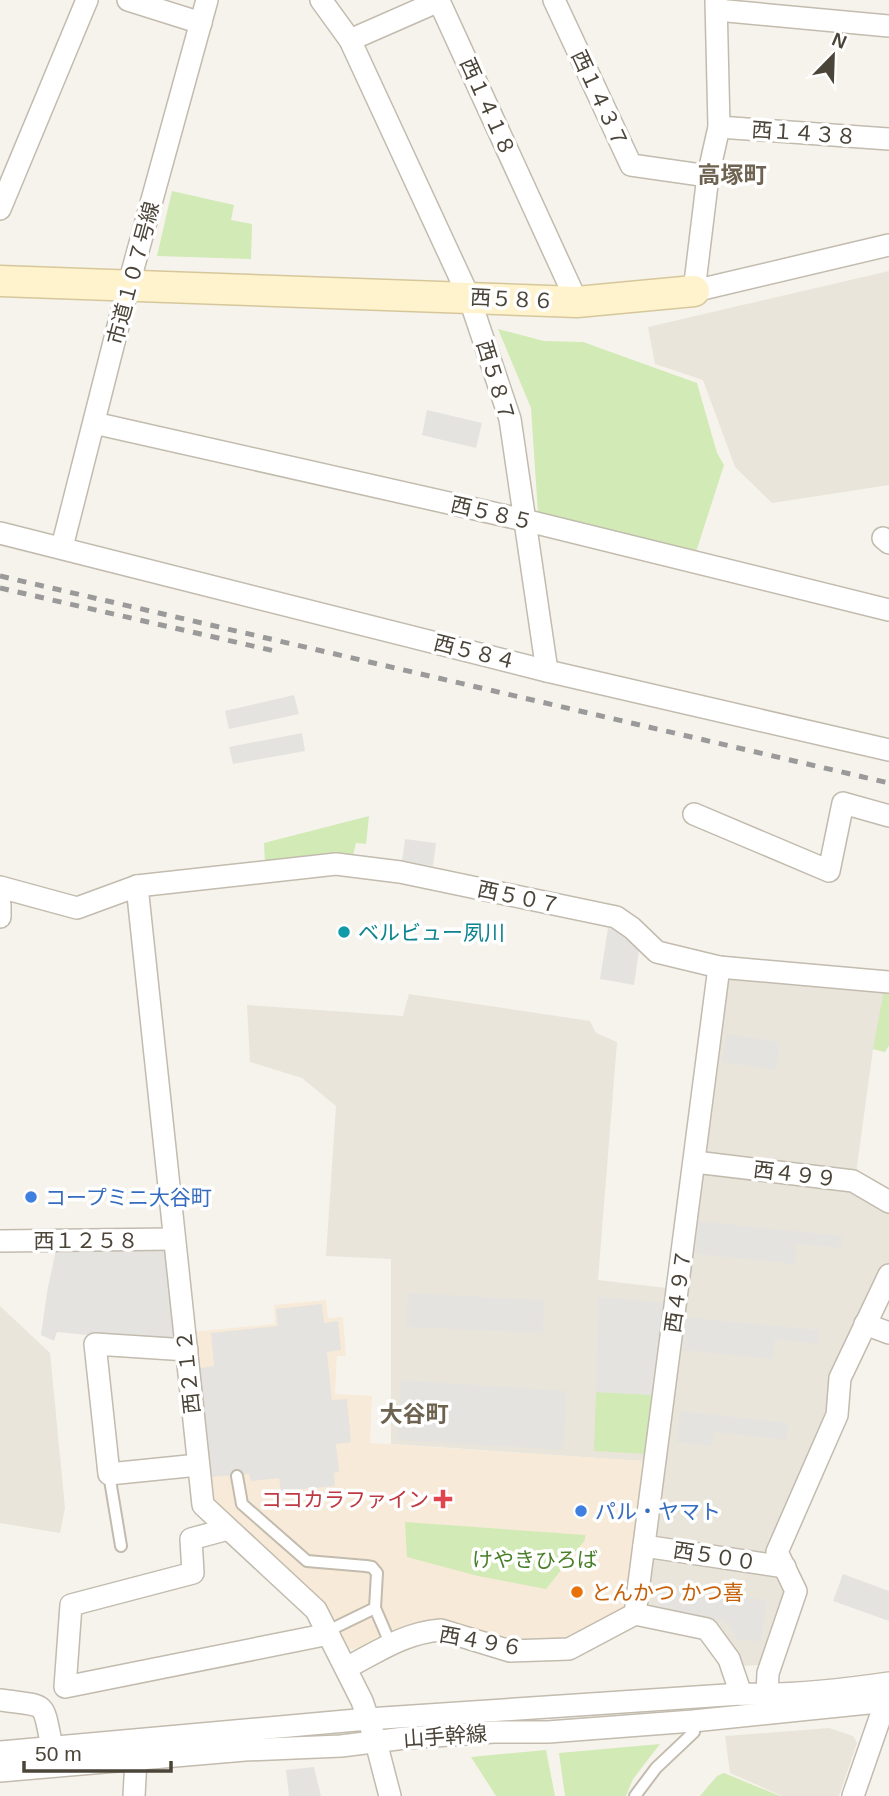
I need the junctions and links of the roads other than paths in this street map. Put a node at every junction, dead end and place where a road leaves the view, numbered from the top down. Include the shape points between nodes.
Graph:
1 (87, 0) edge
2 (128, 0) edge
3 (207, 0) edge
4 (321, 0) edge
5 (440, 0) edge
6 (554, 0) edge
7 (716, 5) edge
8 (201, 23) junction
9 (889, 26) edge
10 (350, 40) junction
11 (719, 127) junction
12 (889, 139) edge
13 (708, 176) junction
14 (0, 209) edge
15 (889, 245) edge
16 (0, 281) edge
17 (128, 287) junction
18 (694, 291) junction
19 (469, 297) junction
20 (577, 302) junction
21 (94, 423) junction
22 (524, 520) junction
23 (0, 533) edge
24 (62, 547) junction
25 (889, 610) edge
26 (547, 671) junction
27 (889, 750) edge
28 (694, 814) dead end
29 (889, 816) edge
30 (137, 886) junction
31 (0, 887) edge
32 (0, 904) edge
33 (0, 917) edge
34 (719, 967) junction
35 (889, 982) edge
36 (695, 1162) junction
37 (889, 1202) edge
38 (173, 1239) junction
39 (0, 1241) edge
40 (889, 1275) edge
41 (866, 1324) junction
42 (889, 1333) edge
43 (187, 1350) junction
44 (198, 1465) junction
45 (108, 1474) junction
46 (237, 1476) dead end
47 (228, 1529) junction
48 (121, 1546) dead end
49 (644, 1546) junction
50 (785, 1567) junction
51 (375, 1608) junction
52 (635, 1614) junction
53 (329, 1634) junction
54 (390, 1643) junction
55 (346, 1668) junction
56 (741, 1694) junction
57 (888, 1694) edge
58 (767, 1695) junction
59 (0, 1700) edge
60 (368, 1719) junction
61 (693, 1721) junction
62 (881, 1738) edge
63 (376, 1742) junction
64 (52, 1748) junction
65 (0, 1752) edge
66 (136, 1759) junction
67 (0, 1771) edge
68 (134, 1796) edge
69 (390, 1796) edge
70 (635, 1796) edge
71 (852, 1796) edge

1 - 14 street
2 - 8 street
3 - 8 street, 市道１０７号線
4 - 10 street, 西５８７
5 - 10 street, 西１４１８
5 - 20 street, 西１４１８
6 - 13 street, 西１４３７ via 631,165
7 - 9 street
7 - 11 street
8 - 17 street, 市道１０７号線
10 - 19 street, 西５８７
11 - 12 street, 西１４３８
11 - 13 street
13 - 18 street
15 - 18 street, 西５８６
16 - 17 street, 西５８６
17 - 19 street, 西５８６
17 - 21 street, 市道１０７号線
18 - 20 street, 西５８６
19 - 20 street, 西５８６
19 - 22 street, 西５８７ via 510,418
21 - 22 street, 西５８５
21 - 24 street, 市道１０７号線
22 - 25 street, 西５８５
22 - 26 street, 西５８７
23 - 24 street, 西５８４
24 - 26 street, 西５８４
26 - 27 street, 西５８４
28 - 29 street via 829,871 843,803
30 - 31 street, 西５０７ via 77,908
30 - 34 street, 西５０７ via 337,864 400,872 616,917 657,952
30 - 38 street, 西２１２
32 - 33 street
34 - 35 street, 西５０７
34 - 36 street, 西４９７
36 - 37 street, 西４９９ via 853,1181
36 - 49 street, 西４９７
38 - 39 street, 西１２５８
38 - 43 street, 西２１２
40 - 41 street
41 - 42 street
41 - 50 street via 840,1378 837,1415 777,1552
43 - 44 street, 西２１２
43 - 45 street via 95,1344
44 - 45 street
44 - 47 street, 西２１２ via 203,1505
45 - 48 lane
46 - 51 lane via 242,1504 307,1561 375,1569
47 - 53 street, 西２１２ via 316,1610
47 - 53 street via 191,1539 193,1573 71,1605 65,1687
49 - 50 street, 西５００
49 - 52 street, 西４９７
50 - 58 street via 796,1591 768,1673
51 - 53 lane
51 - 54 lane
52 - 54 street, 西４９６ via 569,1649 510,1651 441,1630
52 - 56 street via 707,1629 729,1658
53 - 55 street, 西２１２
54 - 55 street, 西４９６
55 - 60 street, 西２１２
56 - 58 street, 山手幹線
56 - 60 street, 山手幹線
57 - 58 street, 山手幹線 via 855,1688
57 - 61 street, 山手幹線
57 - 62 street
59 - 64 street via 39,1705 46,1713
60 - 63 street, 西２１２
60 - 64 street, 山手幹線
61 - 63 street, 山手幹線
61 - 70 lane via 694,1732 656,1768
62 - 71 street
63 - 66 street, 山手幹線
63 - 69 street, 西２１２
64 - 65 street, 山手幹線
66 - 67 street, 山手幹線
66 - 68 street

